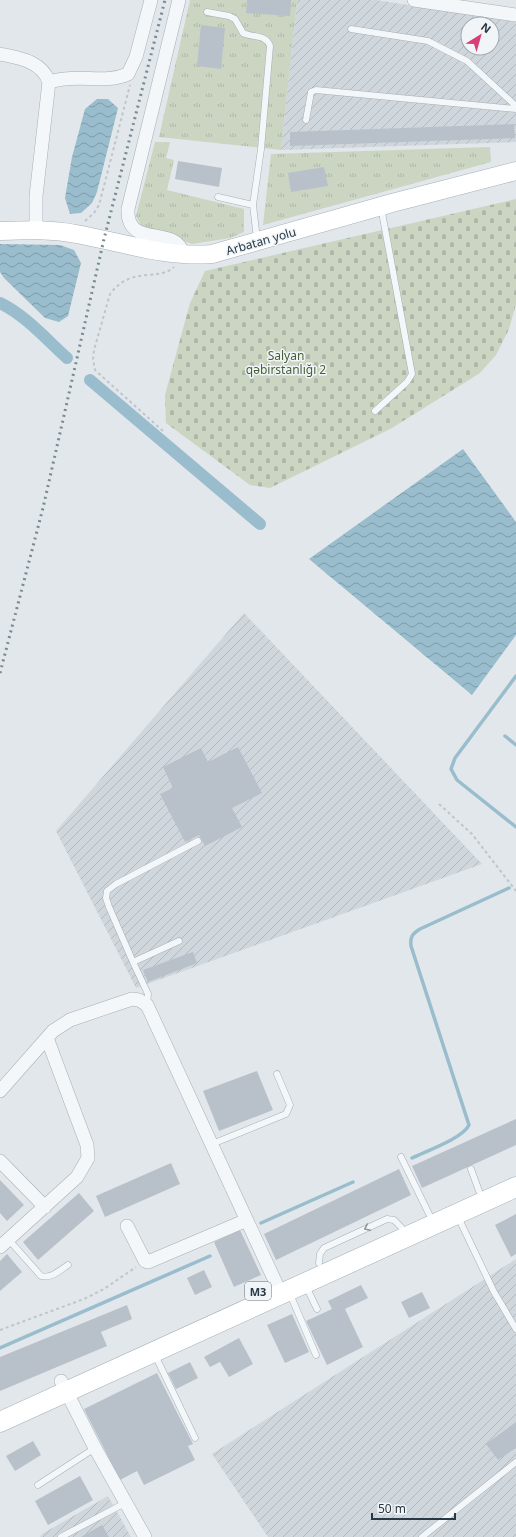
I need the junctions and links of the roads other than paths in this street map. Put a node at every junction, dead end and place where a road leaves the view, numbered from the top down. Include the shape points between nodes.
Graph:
1 (151, 0) edge
2 (179, 0) edge
3 (414, 0) edge
4 (207, 12) dead end
5 (516, 15) edge
6 (352, 29) dead end
7 (0, 54) edge
8 (49, 82) junction
9 (516, 107) edge
10 (306, 120) dead end
11 (516, 171) edge
12 (218, 197) dead end
13 (253, 205) junction
14 (381, 206) junction
15 (36, 230) junction
16 (0, 231) edge
17 (258, 242) junction
18 (183, 254) junction
19 (376, 411) dead end
20 (198, 841) dead end
21 (179, 941) dead end
22 (134, 962) junction
23 (147, 1005) junction
24 (47, 1038) junction
25 (277, 1074) dead end
26 (0, 1091) edge
27 (212, 1144) junction
28 (401, 1157) dead end
29 (0, 1161) edge
30 (471, 1169) dead end
31 (516, 1174) edge
32 (516, 1187) edge
33 (479, 1191) junction
34 (45, 1207) junction
35 (429, 1214) junction
36 (456, 1214) junction
37 (247, 1220) junction
38 (127, 1226) dead end
39 (4, 1244) edge
40 (68, 1265) dead end
41 (287, 1287) junction
42 (317, 1309) dead end
43 (516, 1329) edge
44 (154, 1351) junction
45 (316, 1355) dead end
46 (63, 1387) junction
47 (0, 1410) edge
48 (0, 1422) edge
49 (194, 1438) dead end
50 (95, 1448) junction
51 (516, 1462) edge
52 (38, 1485) dead end
53 (126, 1503) junction
54 (61, 1537) edge
55 (145, 1537) edge
56 (422, 1537) edge

1 - 8 street via 136,57 128,74 100,80 65,79
2 - 18 street via 128,209 128,219 131,227 140,232 174,242
3 - 5 street
4 - 13 lane via 235,19 243,33 263,38 270,46 261,149
6 - 9 lane via 428,40 467,61
7 - 8 street via 25,60 39,67
8 - 15 street via 36,196
9 - 10 lane via 316,90 309,96
11 - 14 main road, Arbatan yolu
12 - 13 lane
13 - 17 lane
14 - 17 main road, Arbatan yolu
14 - 19 lane via 412,374
15 - 16 main road, Arbatan yolu
15 - 18 main road, Arbatan yolu via 76,234
17 - 18 main road, Arbatan yolu via 212,254
20 - 22 lane via 107,891 109,907
21 - 22 lane
22 - 23 lane via 148,994
23 - 24 street via 132,999 70,1020
23 - 27 street
24 - 26 street
24 - 34 street via 87,1144 88,1158 78,1177
25 - 27 lane via 290,1105 286,1114
27 - 37 street
28 - 35 lane
29 - 34 street
30 - 33 lane
31 - 33 main road, M3
32 - 36 main road
33 - 35 main road, M3
34 - 39 street
35 -> 41 main road, M3 via 319,1264
36 - 41 main road
36 - 43 lane via 494,1292
37 - 38 street via 148,1262 145,1261
37 - 41 street
39 - 40 lane via 41,1276 53,1275
41 - 42 lane
41 - 44 main road
41 - 45 lane
41 - 46 main road, M3
44 - 46 main road
44 - 49 lane
46 - 47 main road, M3
46 - 48 main road
46 - 50 street
50 - 52 lane
50 - 53 street
51 - 56 lane
53 - 54 lane
53 - 55 street

